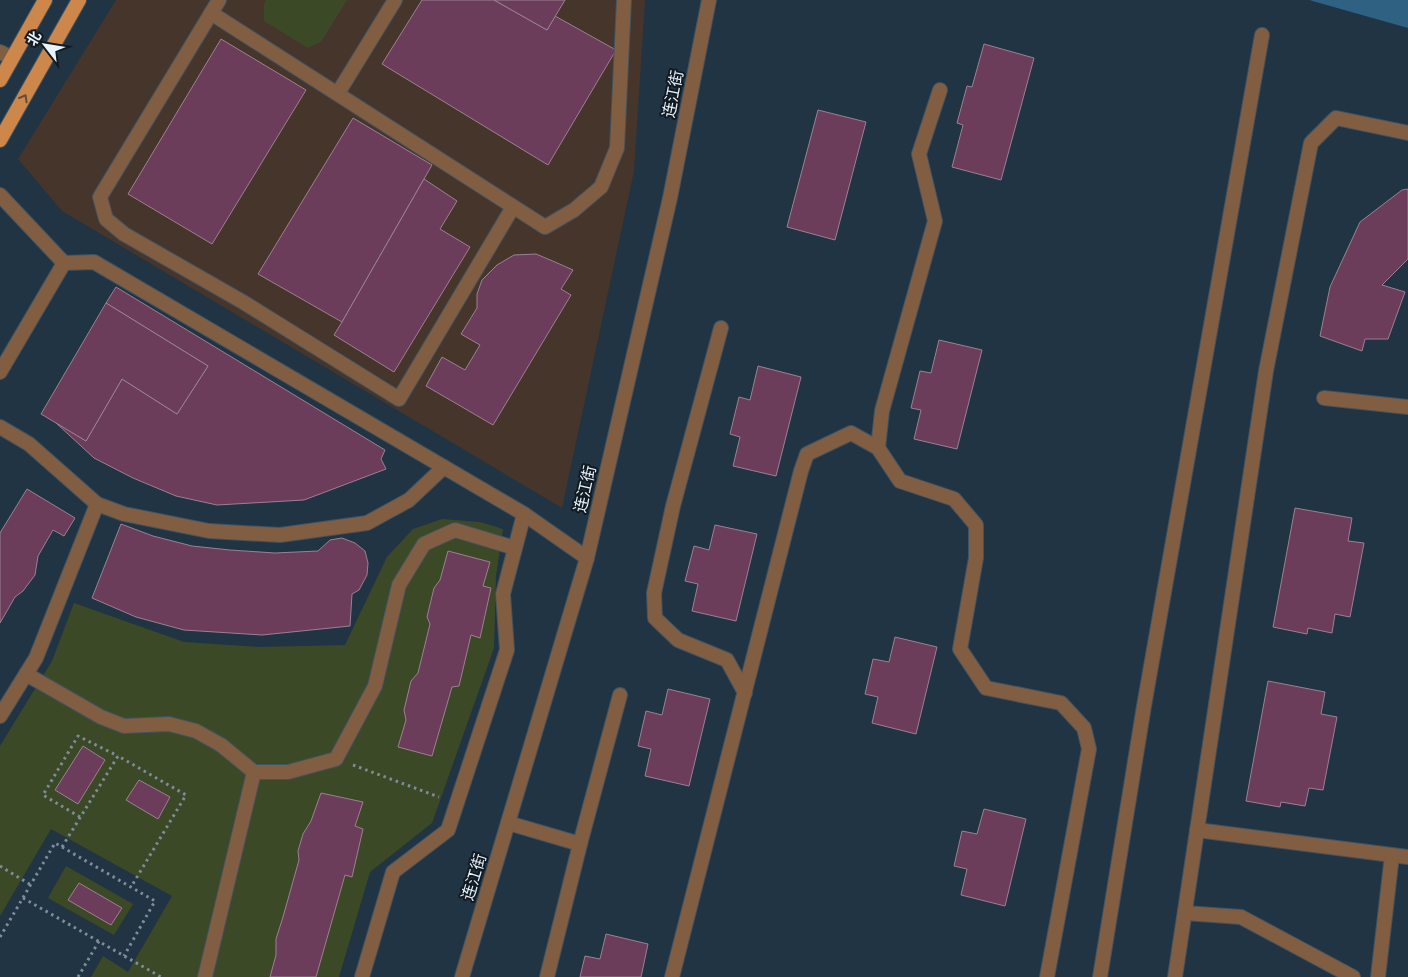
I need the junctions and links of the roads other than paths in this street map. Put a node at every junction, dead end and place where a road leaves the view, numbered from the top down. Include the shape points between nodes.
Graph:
1 (45, 0) edge
2 (79, 0) edge
3 (219, 0) edge
4 (395, 0) edge
5 (624, 0) edge
6 (709, 0) edge
7 (211, 13) junction
8 (1262, 35) dead end
9 (6, 55) edge
10 (0, 80) edge
11 (940, 90) dead end
12 (338, 94) junction
13 (1408, 132) edge
14 (0, 140) edge
15 (0, 195) edge
16 (513, 207) junction
17 (64, 263) junction
18 (721, 328) dead end
19 (0, 372) edge
20 (1324, 398) dead end
21 (1408, 407) edge
22 (0, 427) edge
23 (878, 448) junction
24 (444, 467) junction
25 (97, 504) junction
26 (524, 514) junction
27 (515, 548) junction
28 (587, 558) junction
29 (26, 674) junction
30 (745, 693) junction
31 (620, 695) dead end
32 (0, 716) edge
33 (254, 772) junction
34 (508, 823) junction
35 (1197, 830) junction
36 (580, 844) junction
37 (1392, 855) junction
38 (1408, 857) edge
39 (1185, 913) junction
40 (205, 977) edge
41 (362, 977) edge
42 (462, 977) edge
43 (547, 977) edge
44 (672, 977) edge
45 (1047, 977) edge
46 (1100, 977) edge
47 (1175, 977) edge
48 (1352, 977) edge
49 (1378, 977) edge

1 - 9 main road
14 -> 2 main road
3 - 7 street
4 - 12 street
5 - 16 street via 616,148 601,187 574,210 545,227
6 - 28 street, 连江街 via 670,198
7 - 12 street
7 - 16 street via 100,197 106,219 124,234 399,399
8 - 46 street via 1144,706
9 - 10 main road
11 - 23 street via 919,154 935,221 882,411
12 - 16 street
13 - 35 street via 1336,118 1311,143 1266,371
15 - 17 street
17 - 19 street
17 - 24 street via 94,262
18 - 30 street via 673,506 654,593 655,618 678,640 727,660
20 - 21 street
22 - 25 street via 28,444
23 - 30 street via 851,433 807,454
23 - 45 street via 900,481 954,499 976,525 976,558 960,649 986,688 1060,703 1084,728 1089,749
24 - 25 street via 409,500 367,523 280,534 209,531 124,514
24 - 26 street
25 - 29 street via 36,658
26 - 27 street
26 - 28 street
27 - 33 street via 455,530 424,544 399,585 375,686 336,759 288,772
27 - 41 street via 503,594 507,650 448,830 393,872
28 - 34 street, 连江街
29 - 32 street
29 - 33 street via 124,726 169,724 196,731 221,744
30 - 44 street
31 - 36 street
33 - 40 street
34 - 36 street
34 - 42 street, 连江街
35 - 37 street
35 - 39 street
36 - 43 street
37 - 38 street
37 - 49 street
39 - 47 street
39 - 48 street via 1241,918

